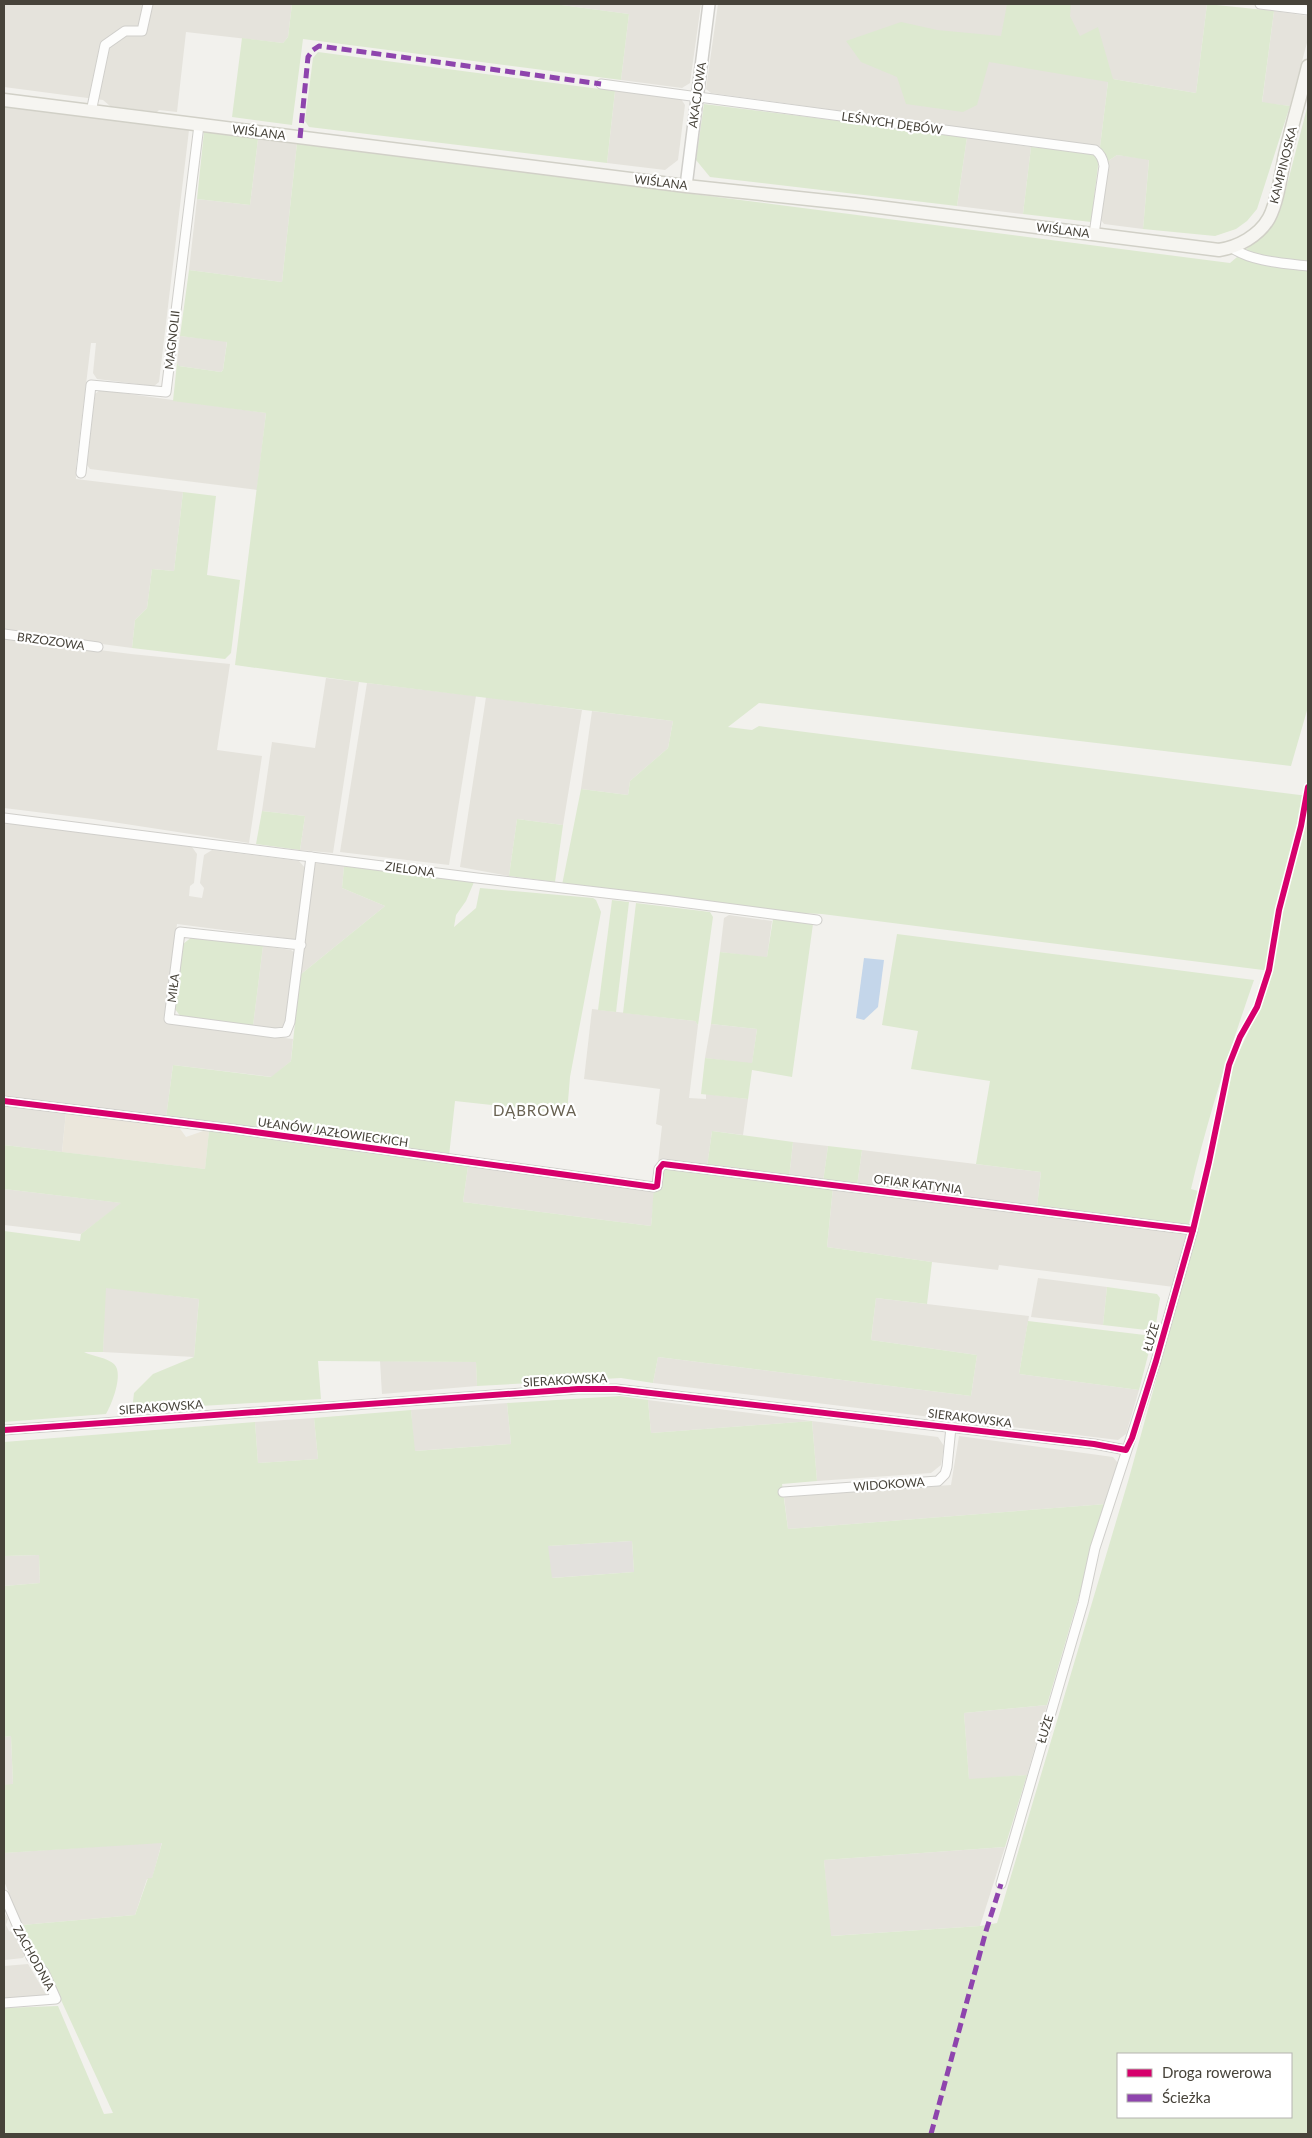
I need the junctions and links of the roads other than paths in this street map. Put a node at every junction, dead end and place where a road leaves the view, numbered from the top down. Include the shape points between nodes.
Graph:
1 (148, 4) edge
2 (709, 4) edge
3 (1260, 4) edge
4 (1308, 10) edge
5 (1308, 66) edge
6 (601, 84) dead end
7 (697, 97) junction
8 (4, 100) edge
9 (91, 112) junction
10 (199, 125) junction
11 (686, 186) junction
12 (1094, 234) junction
13 (1232, 248) junction
14 (1308, 266) edge
15 (81, 473) dead end
16 (4, 634) edge
17 (98, 647) dead end
18 (4, 818) edge
19 (311, 857) junction
20 (817, 920) dead end
21 (301, 945) junction
22 (4, 1101) edge
23 (657, 1184) joint
24 (1193, 1230) joint
25 (952, 1428) junction
26 (4, 1430) edge
27 (1126, 1450) junction
28 (783, 1492) dead end
29 (1001, 1884) dead end
30 (4, 1895) edge
31 (4, 2004) edge

1 - 9 street via 142,31 125,31 104,45
2 - 7 street, AKACJOWA
3 - 4 street
5 - 13 main road, KAMPINOSKA via 1269,218 1254,234
6 - 7 street, LEŚNYCH DĘBÓW
7 - 11 street, AKACJOWA
7 - 12 street, LEŚNYCH DĘBÓW via 1095,150 1104,166
8 - 9 main road, WIŚLANA
9 - 10 main road, WIŚLANA
10 - 11 main road, WIŚLANA
10 - 15 street, MAGNOLII via 166,392 92,385
11 - 12 main road, WIŚLANA
12 - 13 main road, WIŚLANA via 1219,250
13 - 14 street via 1240,254
16 - 17 street, BRZOZOWA
18 - 19 street, ZIELONA
19 - 20 street, ZIELONA
19 - 21 street, MIŁA
21 - 21 street, MIŁA via 286,1032 169,1019 180,932
22 - 23 street, UŁANÓW JAZŁOWIECKICH via 654,1187
23 - 24 street, OFIAR KATYNIA via 663,1164
24 - 27 street, ŁUŻE via 1156,1361
25 - 26 street, SIERAKOWSKA via 616,1389 578,1389
25 - 27 street, SIERAKOWSKA
25 - 28 street, WIDOKOWA via 947,1467 938,1481
27 - 29 street, ŁUŻE
30 - 31 street, ZACHODNIA via 23,1941 44,1972 56,1999

